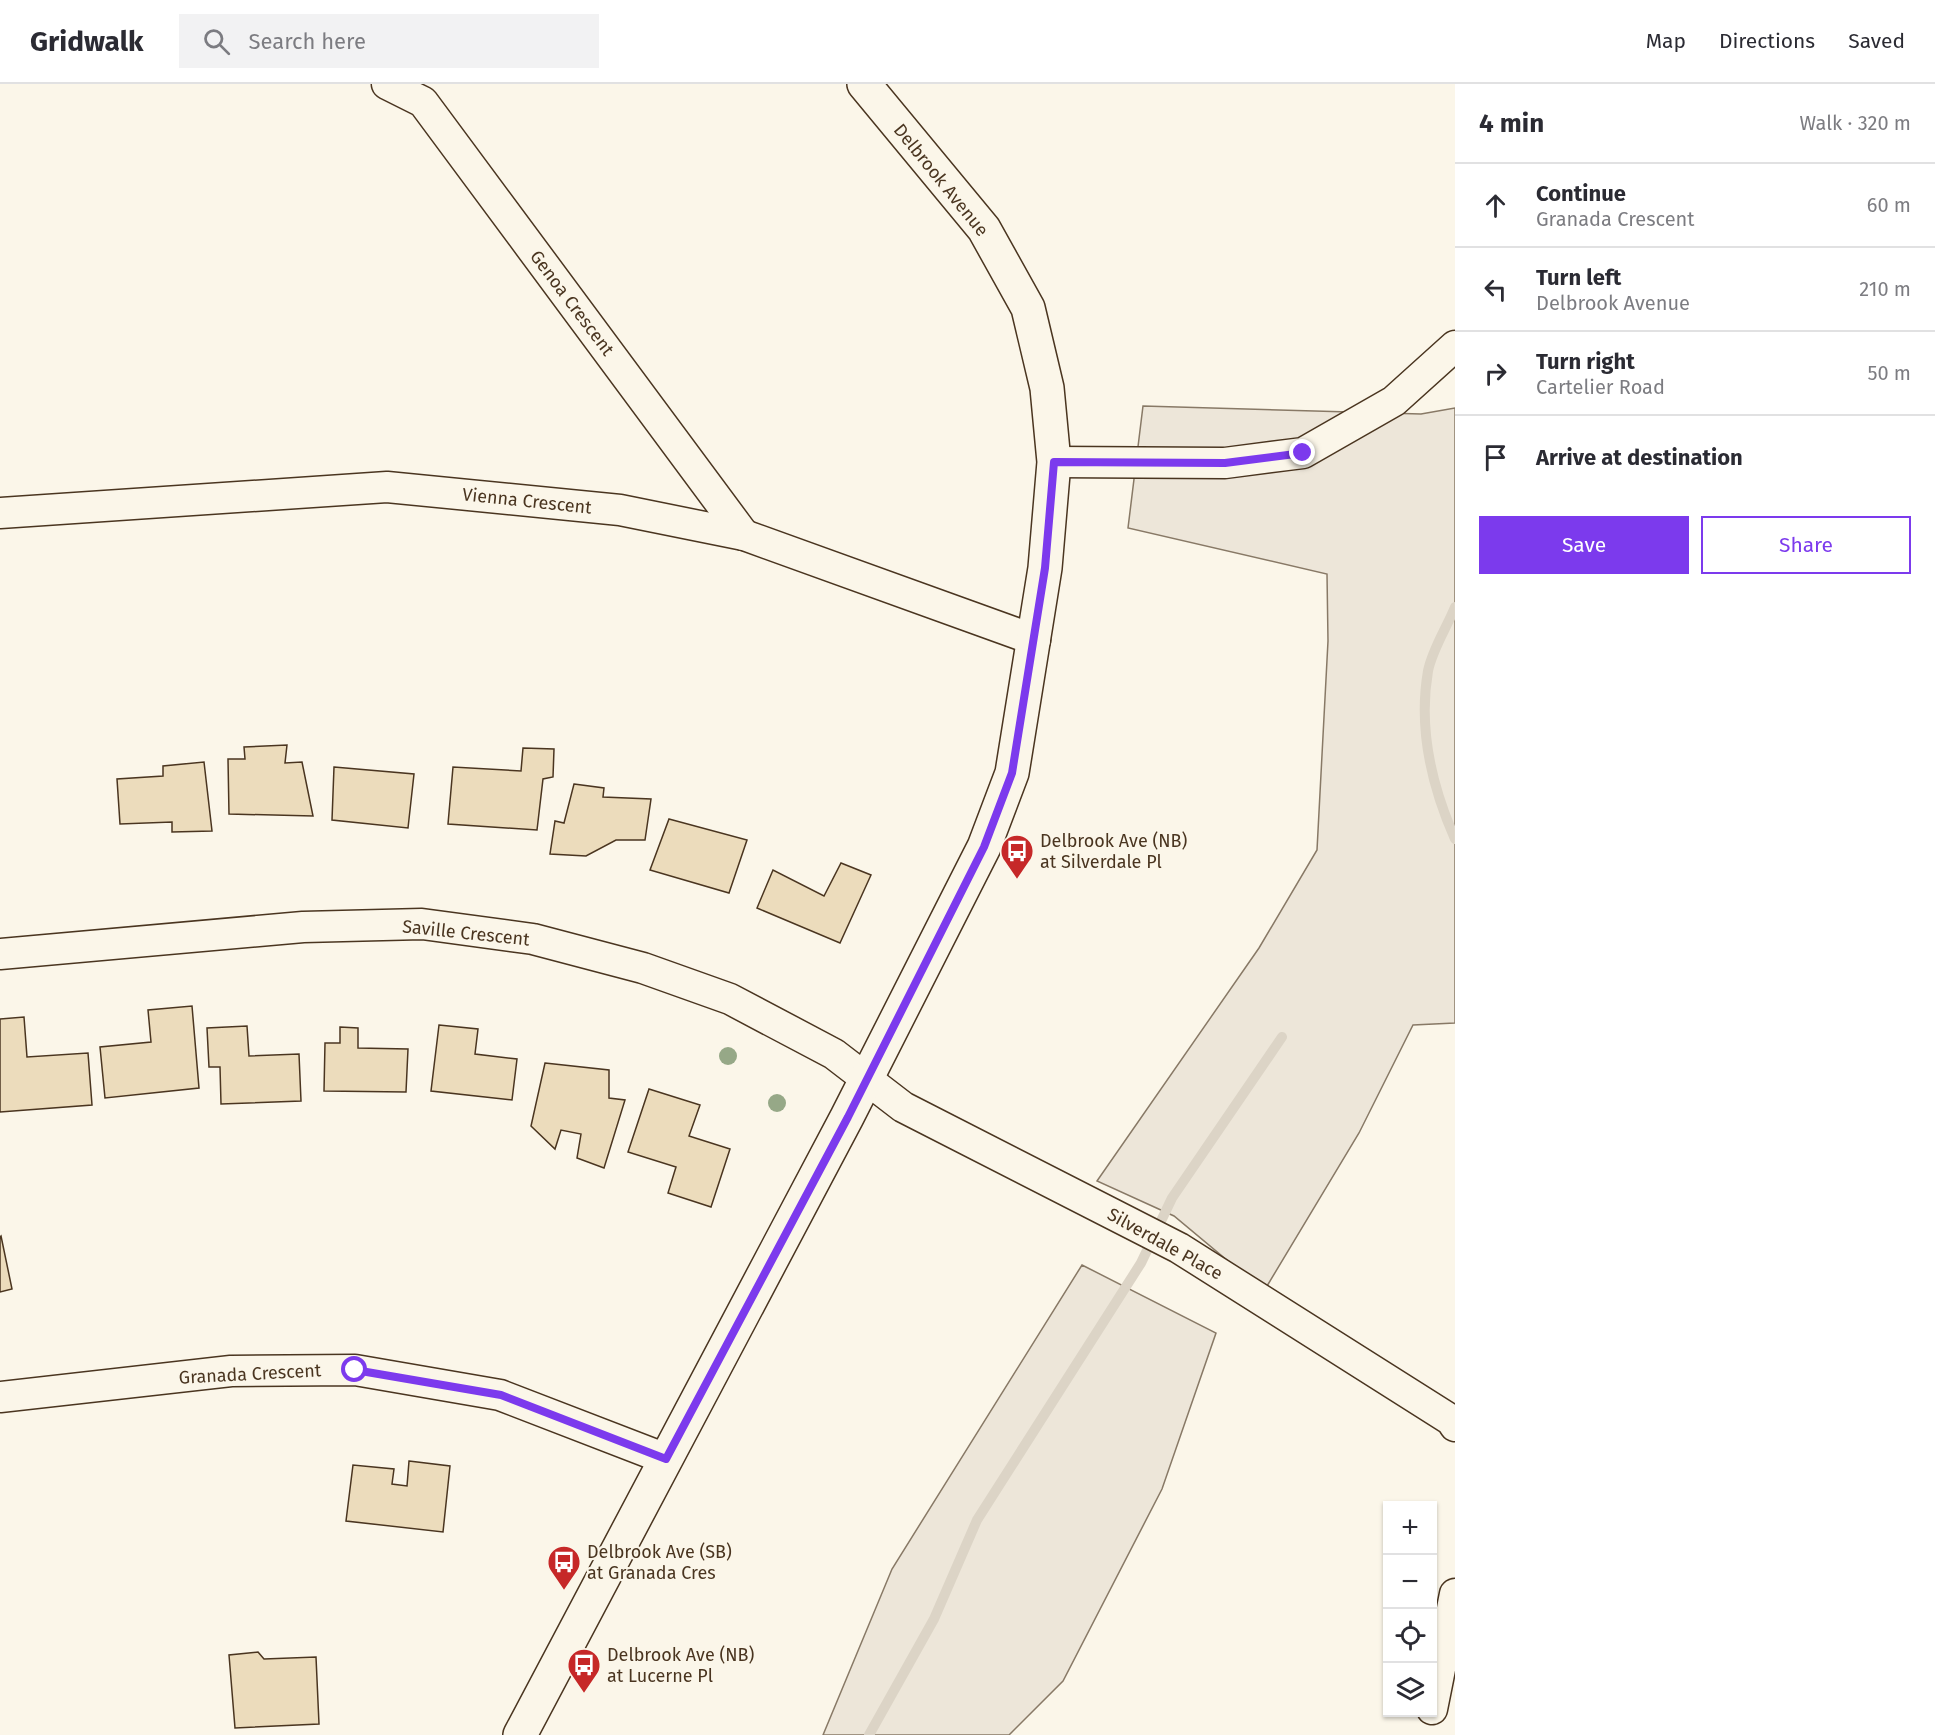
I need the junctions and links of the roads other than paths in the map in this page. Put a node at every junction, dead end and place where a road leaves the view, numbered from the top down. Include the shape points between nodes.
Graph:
1 (387, 84) edge
2 (864, 84) edge
3 (1455, 346) edge
4 (1054, 462) junction
5 (0, 513) edge
6 (744, 535) junction
7 (1035, 640) junction
8 (0, 954) edge
9 (867, 1079) junction
10 (0, 1397) edge
11 (1455, 1425) edge
12 (666, 1459) junction
13 (1455, 1594) edge
14 (1437, 1686) edge
15 (1431, 1717) edge
16 (520, 1735) edge
17 (1428, 1735) edge

1 - 6 street, Genoa Crescent via 423,102
2 - 4 street, Delbrook Avenue via 984,229 1028,308 1047,388
3 - 4 street via 1394,400 1303,453 1225,463
4 - 7 street, Delbrook Avenue
5 - 6 street, Vienna Crescent via 387,487 620,510
6 - 7 street, Vienna Crescent
7 - 9 street, Delbrook Avenue via 1012,773 984,847
8 - 9 street, Saville Crescent via 303,927 422,924 533,939 644,968 730,999 834,1054
9 - 11 street, Silverdale Place via 903,1107 1179,1248
9 - 12 street, Delbrook Avenue
10 - 12 street, Granada Crescent via 231,1371 355,1370 501,1395
12 - 16 street, Delbrook Avenue
13 - 14 street
15 - 17 street

